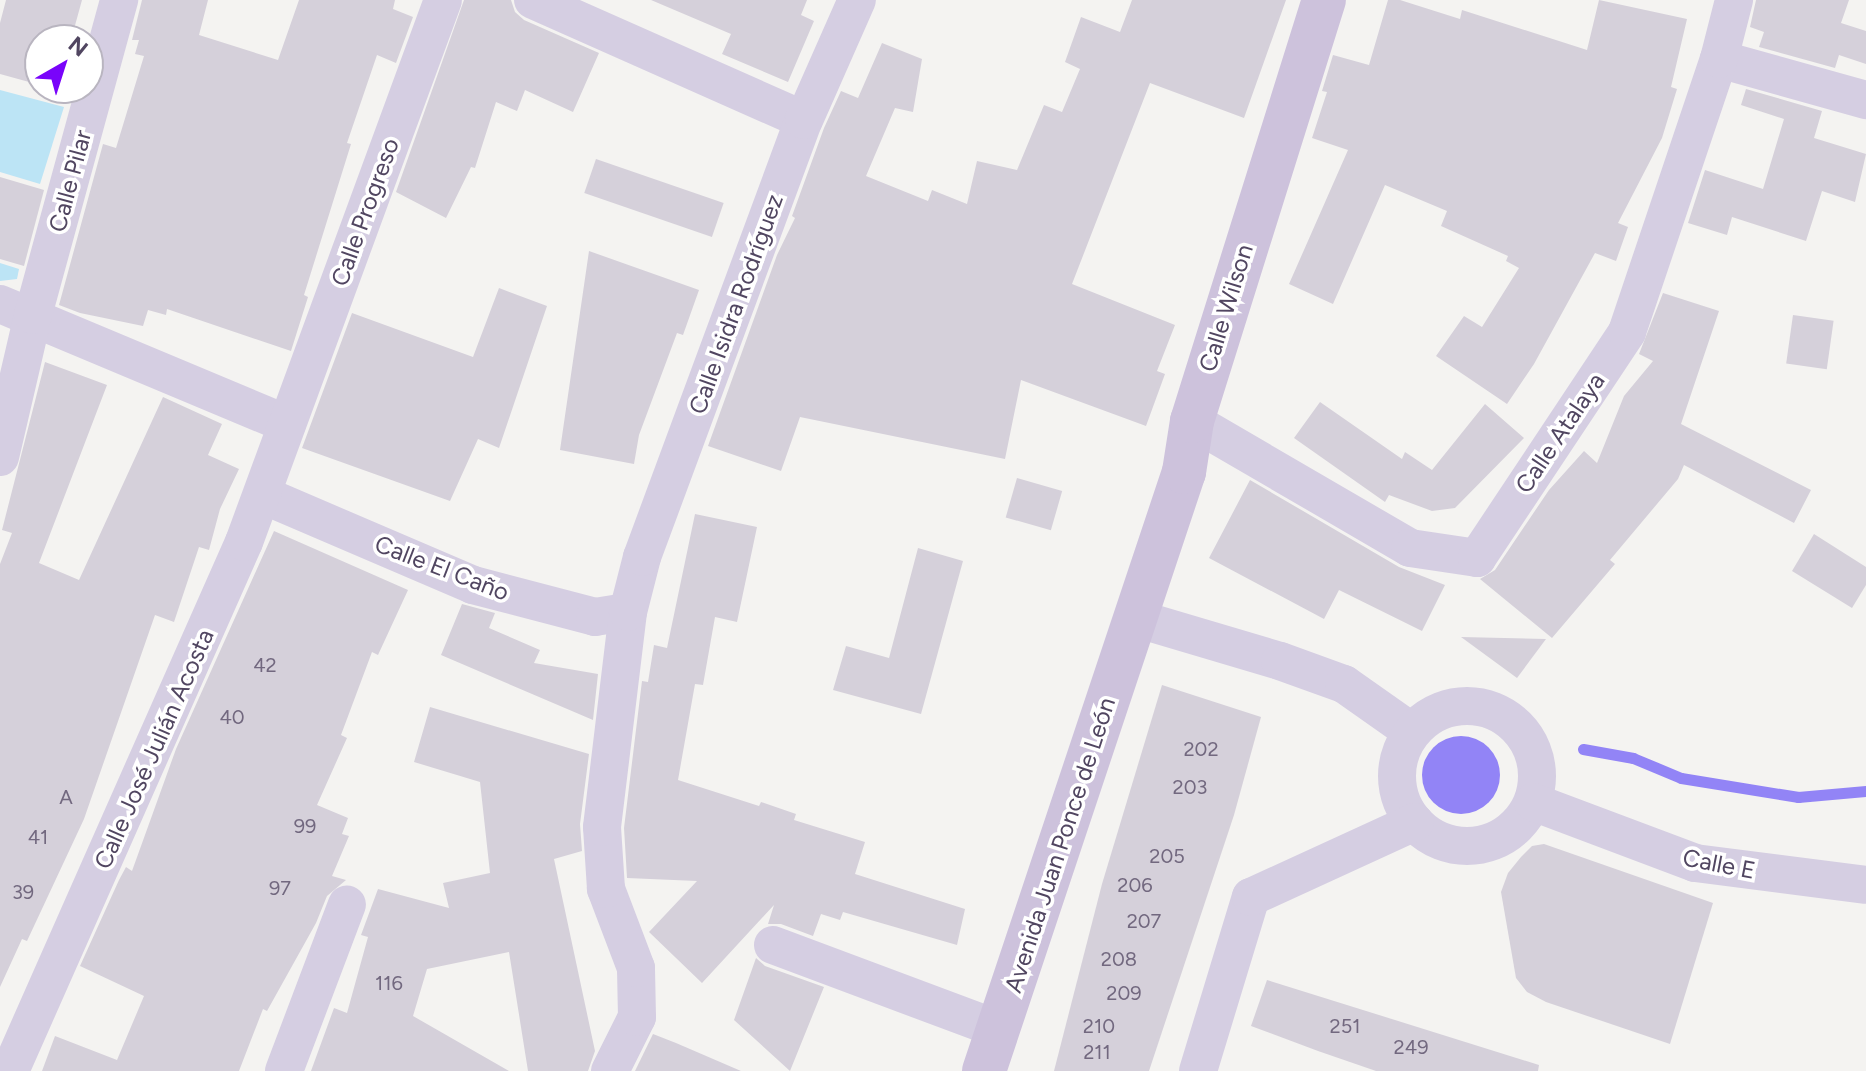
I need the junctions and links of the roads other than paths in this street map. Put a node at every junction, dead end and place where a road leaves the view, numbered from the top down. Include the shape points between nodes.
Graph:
1 (119, 0) edge
2 (443, 0) edge
3 (533, 0) edge
4 (857, 0) edge
5 (1324, 0) edge
6 (1734, 0) edge
7 (1719, 59) junction
8 (1866, 100) edge
9 (804, 120) junction
10 (16, 310) edge
11 (1192, 421) junction
12 (287, 424) junction
13 (0, 457) edge
14 (263, 495) junction
15 (628, 612) junction
16 (1135, 618) junction
17 (1412, 732) junction
18 (1533, 802) junction
19 (1415, 822) junction
20 (1866, 885) edge
21 (347, 904) dead end
22 (773, 945) dead end
23 (998, 1029) junction
24 (1202, 1070) edge
25 (10, 1071) edge
26 (284, 1071) edge
27 (610, 1071) edge
28 (984, 1071) edge

1 - 10 street, Calle Pilar
2 - 12 street, Calle Progreso
3 - 9 street
4 - 9 street, Calle Isidra Rodríguez
5 - 11 main road, Calle Wilson
6 - 7 street, Calle Atalaya
7 - 8 street
7 - 11 street, Calle Atalaya via 1627,332 1477,558 1410,548
9 - 15 street, Calle Isidra Rodríguez via 642,557
10 - 12 street
10 - 13 street, Calle Pilar
11 - 16 main road, Calle Wilson via 1184,472
12 - 14 street, Calle José Julián Acosta
14 - 15 street, Calle El Caño via 473,585 595,617
14 - 25 street, Calle José Julián Acosta
15 - 27 street, Calle Isidra Rodríguez via 602,827 606,889 636,968 637,1017
16 - 17 street via 1344,684
16 - 23 main road, Avenida Juan Ponce de León
17 - 18 street via 1454,708 1484,708 1502,716 1518,728 1533,753
17 - 19 street via 1397,768 1404,806
18 - 19 street via 1508,834 1490,843 1449,844
18 - 20 street, Calle E via 1695,863
19 - 24 street via 1251,897
21 - 26 street
22 - 23 street
23 - 28 main road, Avenida Juan Ponce de León

